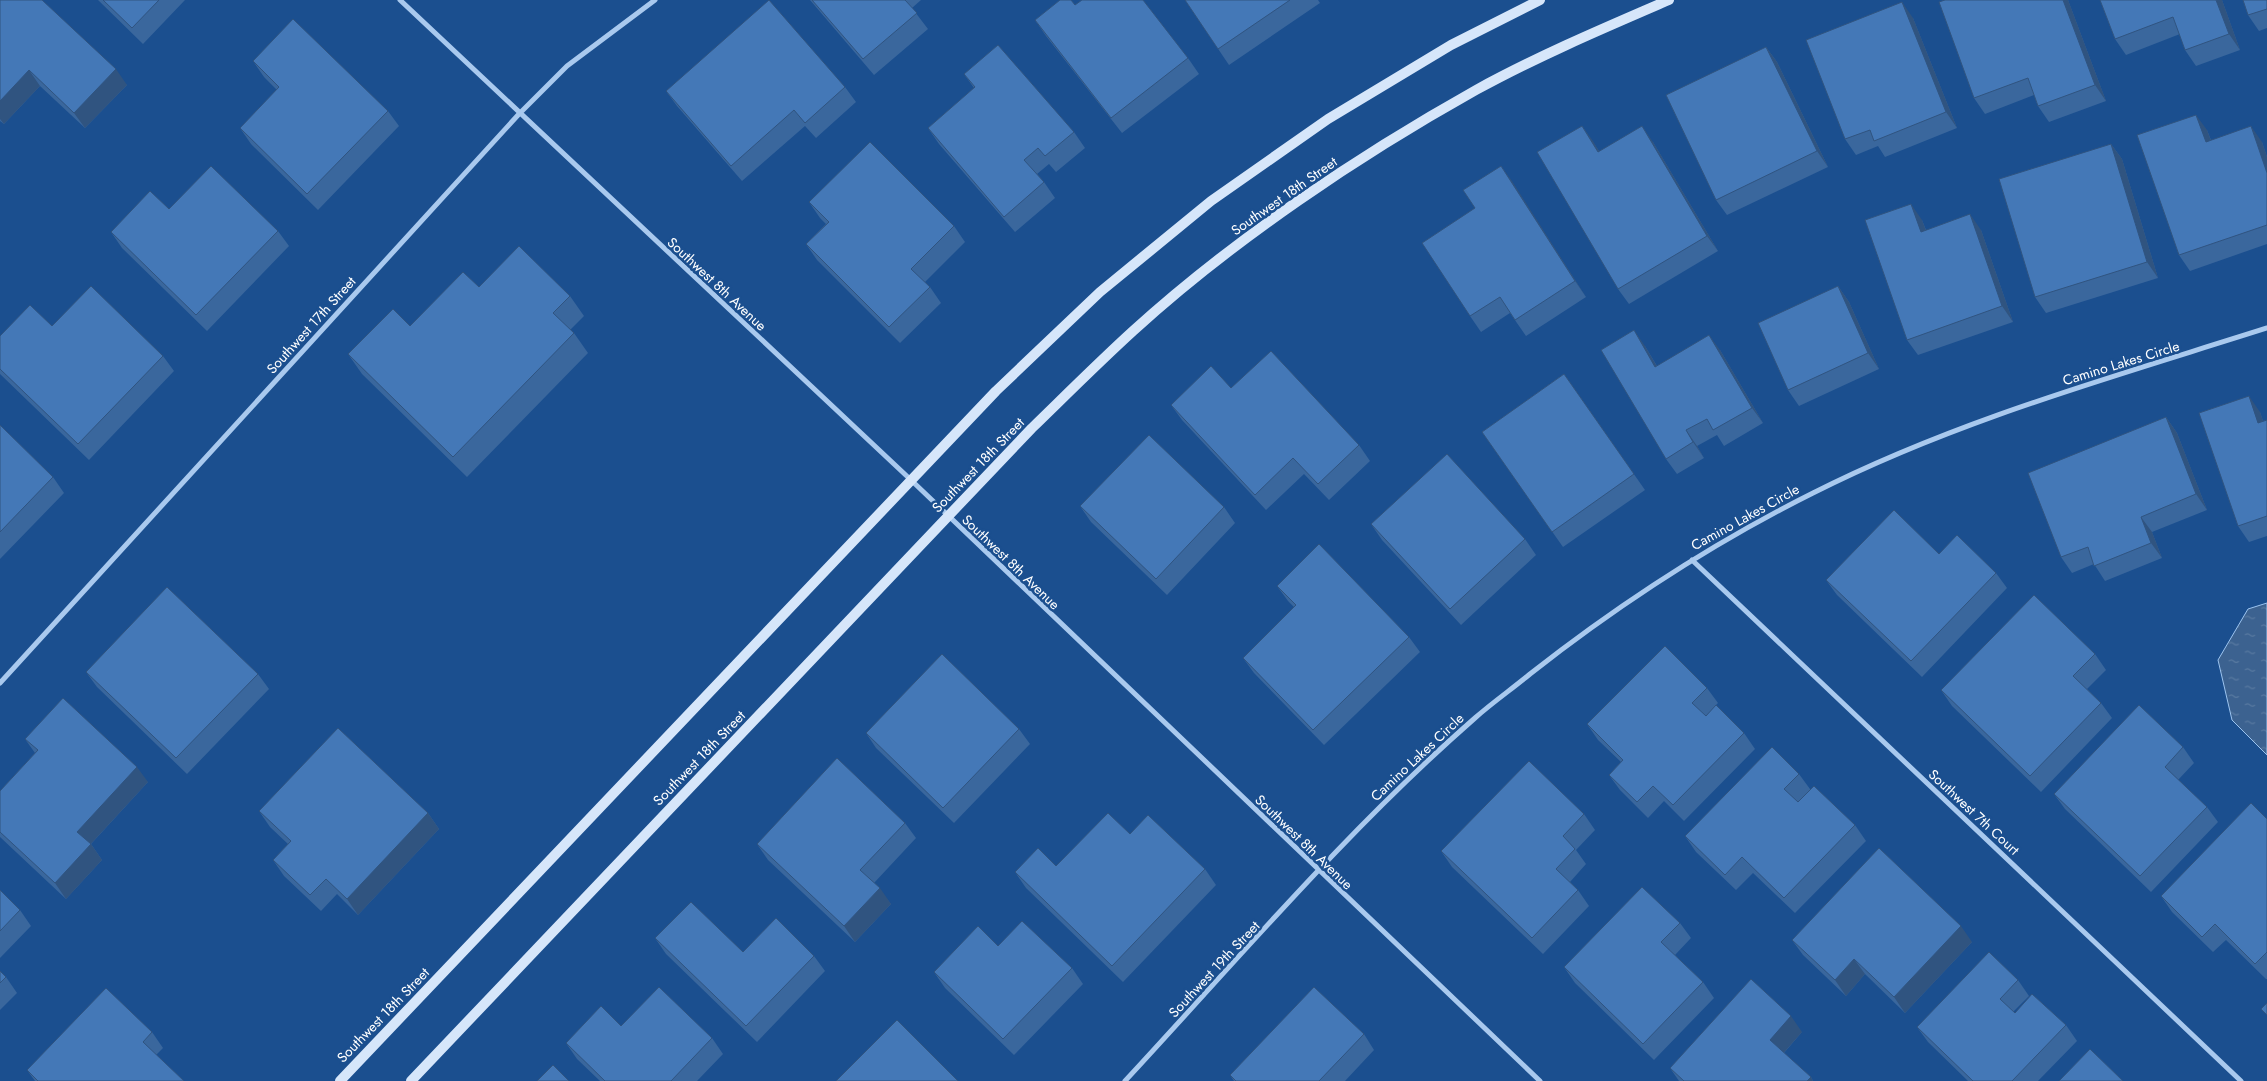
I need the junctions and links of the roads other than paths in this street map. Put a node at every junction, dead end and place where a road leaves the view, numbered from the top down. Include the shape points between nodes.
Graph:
1 (400, 0) edge
2 (655, 0) edge
3 (1540, 0) edge
4 (1669, 0) edge
5 (520, 114) junction
6 (2267, 328) edge
7 (911, 480) junction
8 (947, 516) junction
9 (1692, 560) junction
10 (0, 683) edge
11 (1319, 872) junction
12 (340, 1081) edge
13 (411, 1081) edge
14 (1125, 1081) edge
15 (1540, 1081) edge
16 (2241, 1081) edge

1 - 5 street, Southwest 8th Avenue
2 - 5 street, Southwest 17th Street via 567,66
3 - 7 main road, Southwest 18th Street via 1451,45 1328,119 1211,201 1100,292 996,391
4 - 8 main road, Southwest 18th Street via 1558,48 1476,90 1356,162 1242,242 1134,330
5 - 7 street, Southwest 8th Avenue
5 - 10 street, Southwest 17th Street
6 - 9 street, Camino Lakes Circle via 2018,407 1935,438 1813,492
7 - 8 street, Southwest 8th Avenue
7 - 12 main road, Southwest 18th Street
8 - 11 street, Southwest 8th Avenue
8 - 13 main road, Southwest 18th Street
9 - 11 street, Camino Lakes Circle via 1581,634 1476,717 1371,816
9 - 16 street, Southwest 7th Court
11 - 14 street, Southwest 19th Street
11 - 15 street, Southwest 8th Avenue

